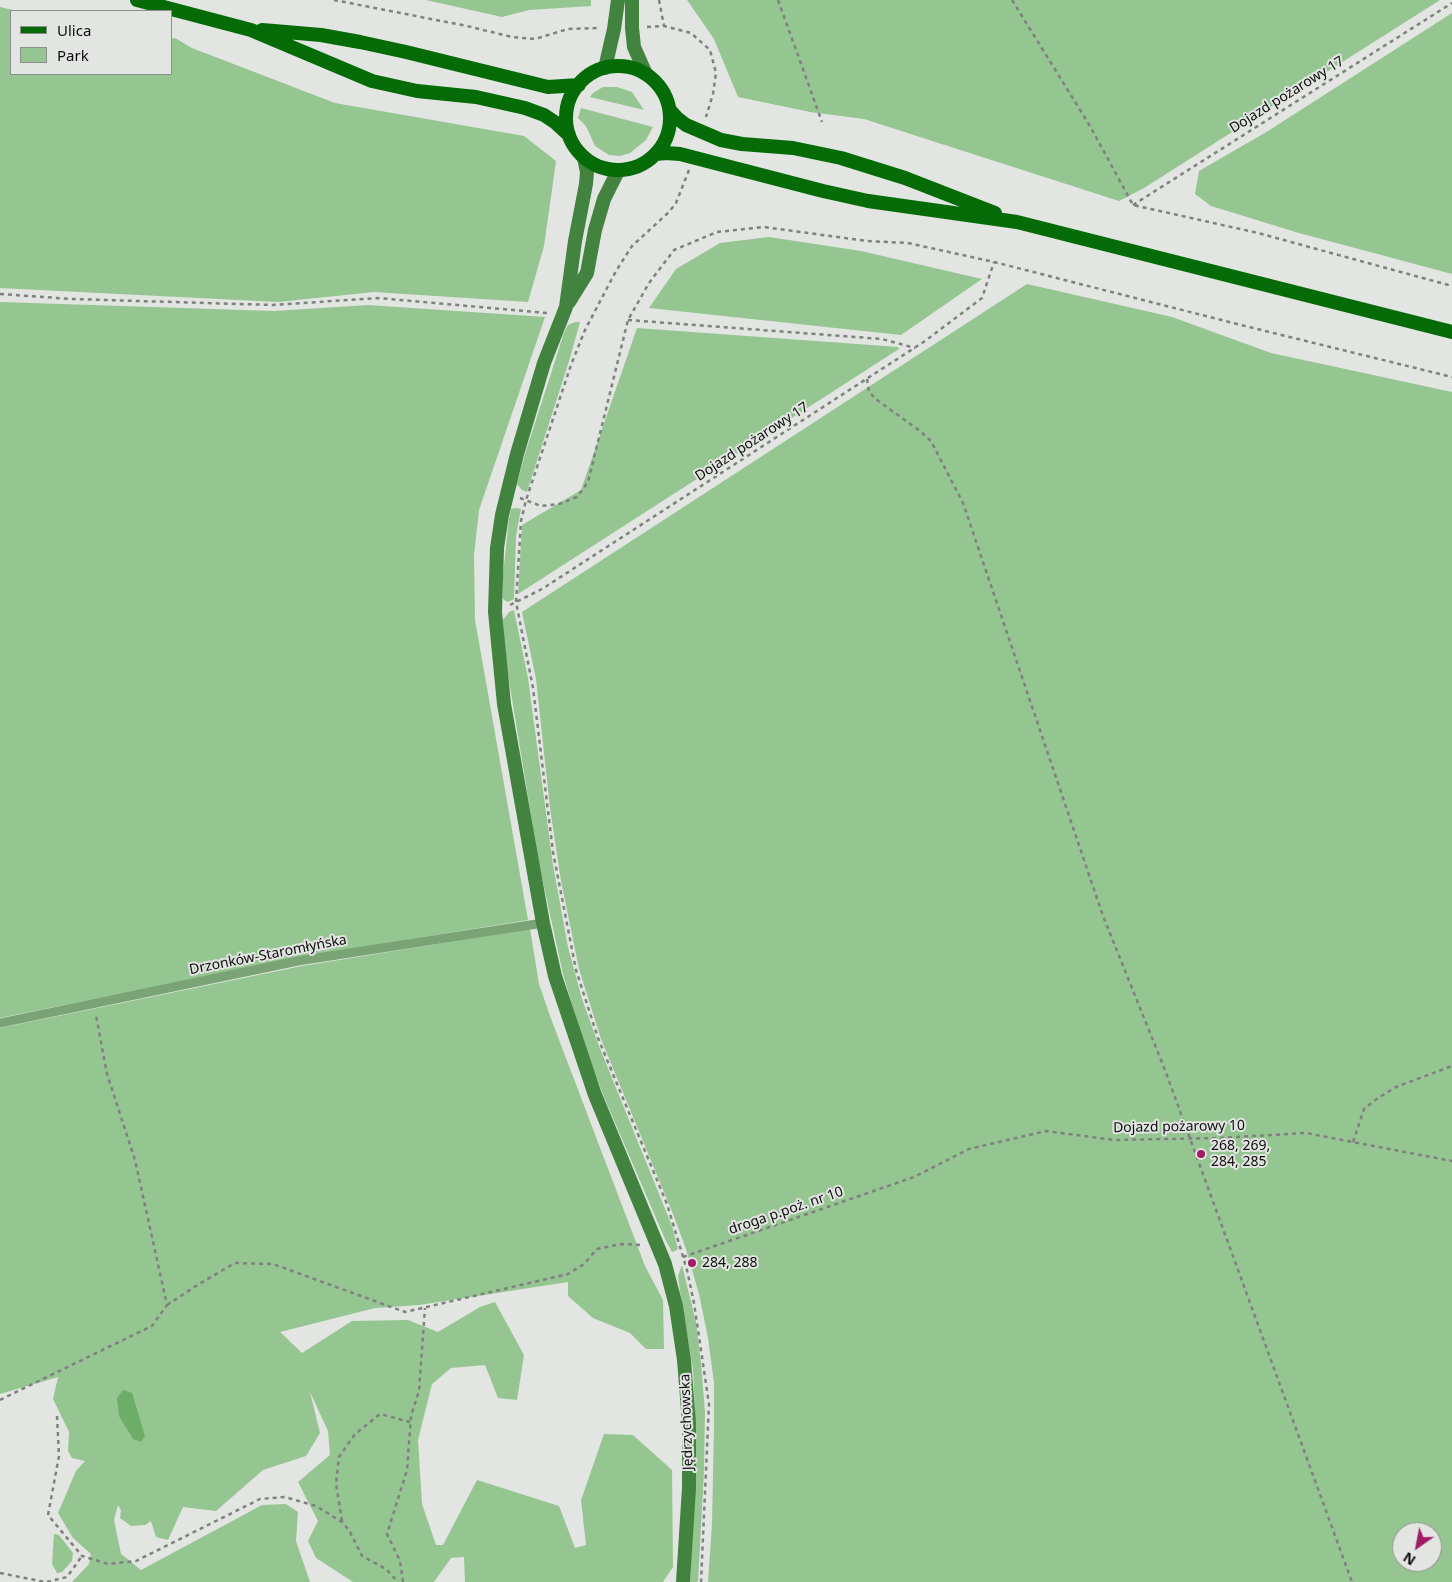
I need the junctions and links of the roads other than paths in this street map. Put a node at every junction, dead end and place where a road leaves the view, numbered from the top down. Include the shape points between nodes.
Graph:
1 (137, 0) edge
2 (618, 0) edge
3 (632, 0) edge
4 (251, 30) junction
5 (605, 68) junction
6 (646, 74) junction
7 (579, 85) junction
8 (670, 110) junction
9 (569, 135) junction
10 (656, 154) junction
11 (584, 158) junction
12 (618, 171) junction
13 (1017, 222) junction
14 (565, 311) junction
15 (1452, 332) edge
16 (543, 923) junction
17 (0, 1023) edge
18 (683, 1582) edge

1 - 4 main road
2 - 5 main road
3 - 6 main road via 634,47
4 - 7 main road via 320,35 360,42 548,87
4 - 9 main road via 372,81 526,108 550,119
5 - 6 main road via 622,66
5 - 7 main road via 590,74
6 - 8 main road via 665,96
7 - 9 main road via 567,107
8 - 10 main road via 668,133
8 - 13 main road via 686,125 721,140 793,148 841,158 930,187
9 - 11 main road
10 - 12 main road via 632,169
10 - 13 main road via 673,153 868,201
11 - 12 main road via 595,165
11 - 14 main road via 586,184
12 - 14 main road via 604,199 587,272
13 - 15 main road
14 - 16 main road, Jędrzychowska via 544,364 517,454 497,548 495,612 504,704
16 - 17 lane, Drzonków-Staromłyńska via 298,961
16 - 18 main road, Jędrzychowska via 555,976 595,1095 659,1246 676,1306 689,1423

